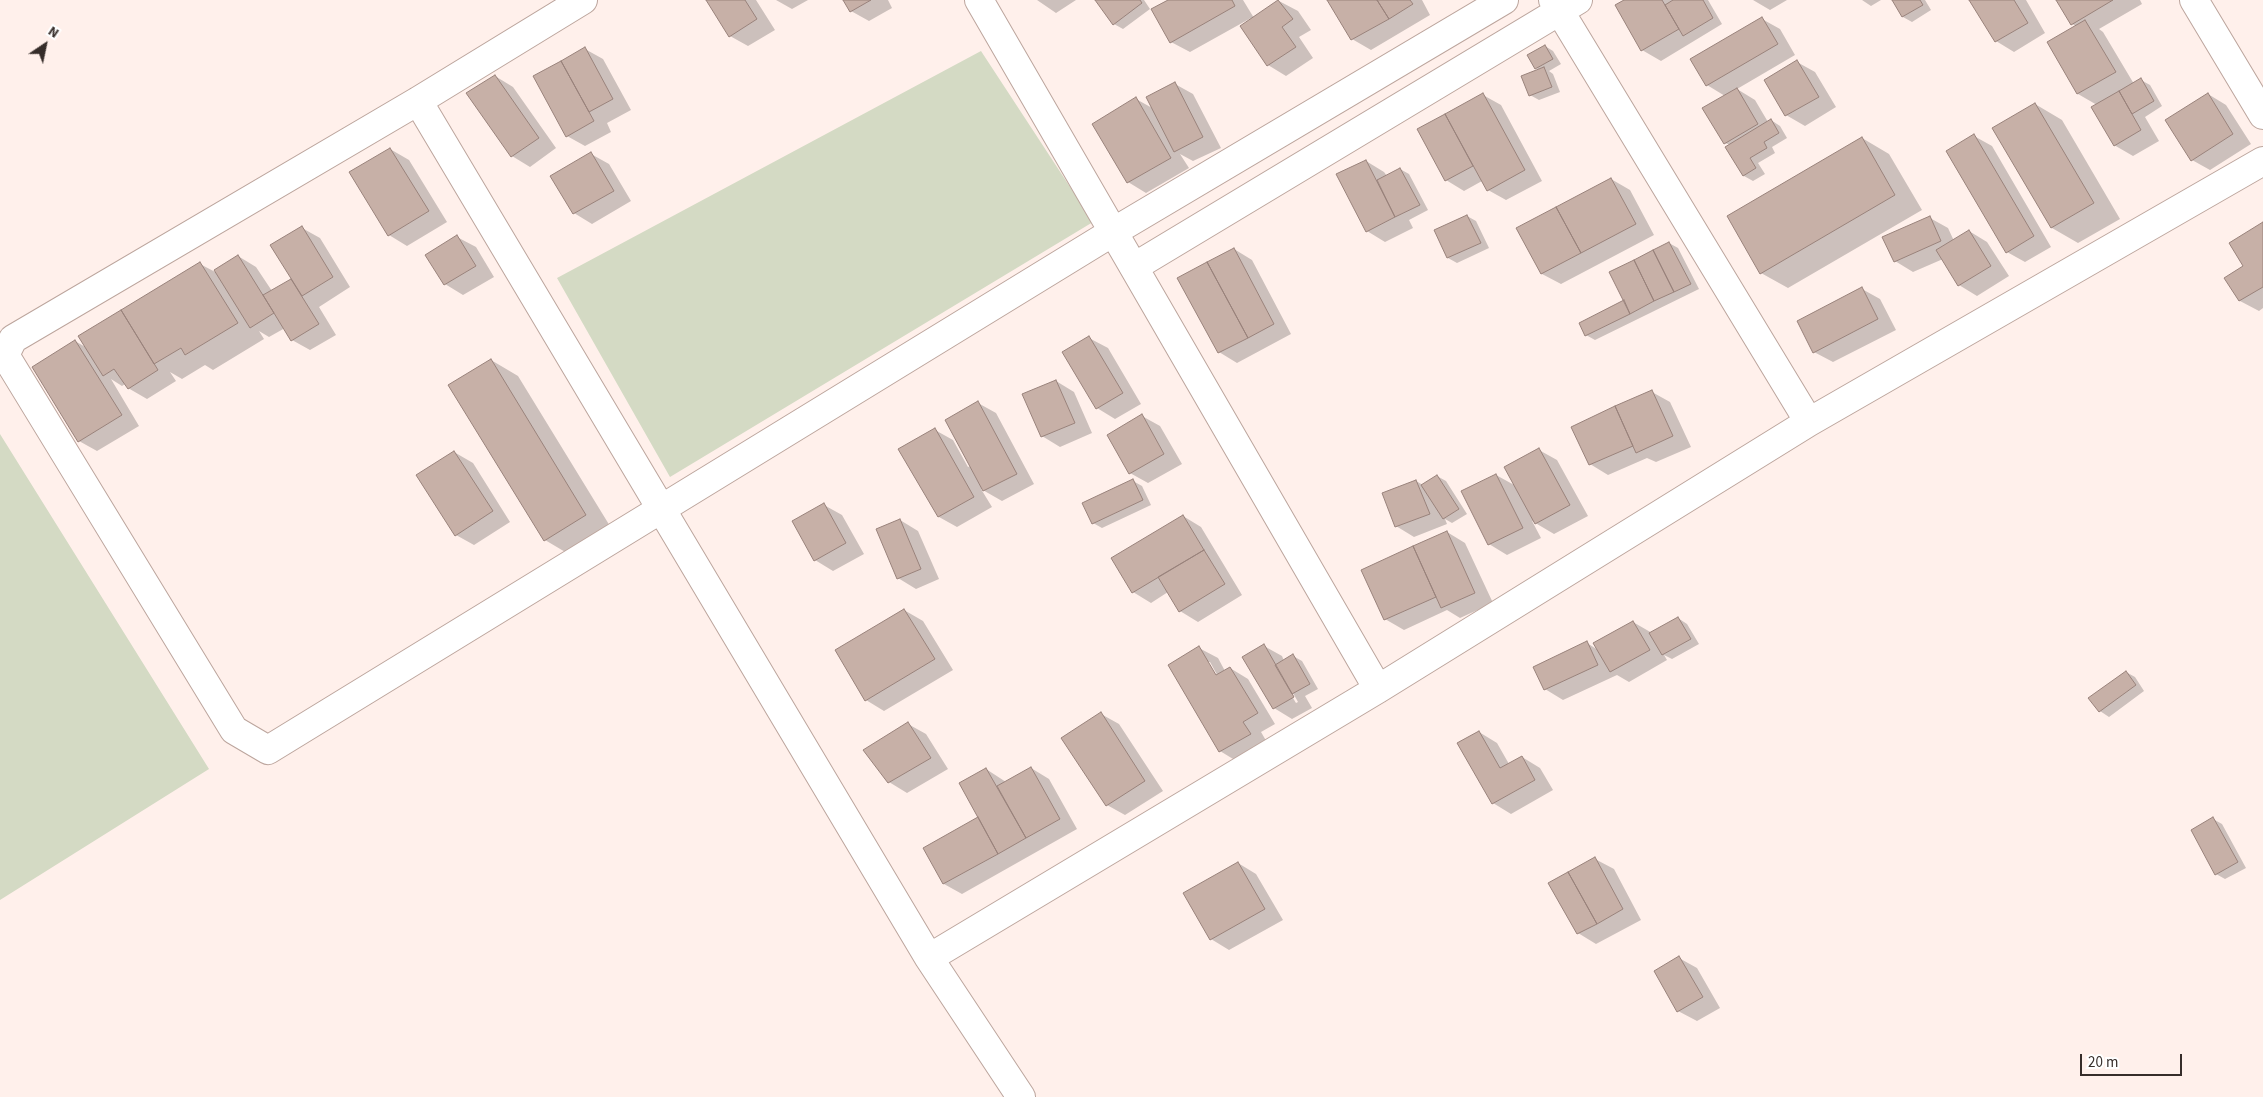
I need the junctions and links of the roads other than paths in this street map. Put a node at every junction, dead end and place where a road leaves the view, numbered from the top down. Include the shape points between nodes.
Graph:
1 (583, 0) edge
2 (979, 0) edge
3 (1504, 0) edge
4 (2194, 0) edge
5 (1564, 4) edge
6 (418, 101) junction
7 (2263, 115) edge
8 (2263, 161) edge
9 (1113, 232) junction
10 (1134, 266) junction
11 (1809, 422) junction
12 (661, 508) junction
13 (1378, 689) junction
14 (929, 958) junction
15 (1021, 1097) edge

1 - 6 street
2 - 9 street
3 - 9 street
4 - 7 street
5 - 10 street
5 - 11 street
6 - 12 street
6 - 12 street via 13,339 5,355 234,730 268,750
8 - 11 street
9 - 10 street
9 - 12 street
10 - 13 street
11 - 13 street
12 - 14 street
13 - 14 street
14 - 15 street

